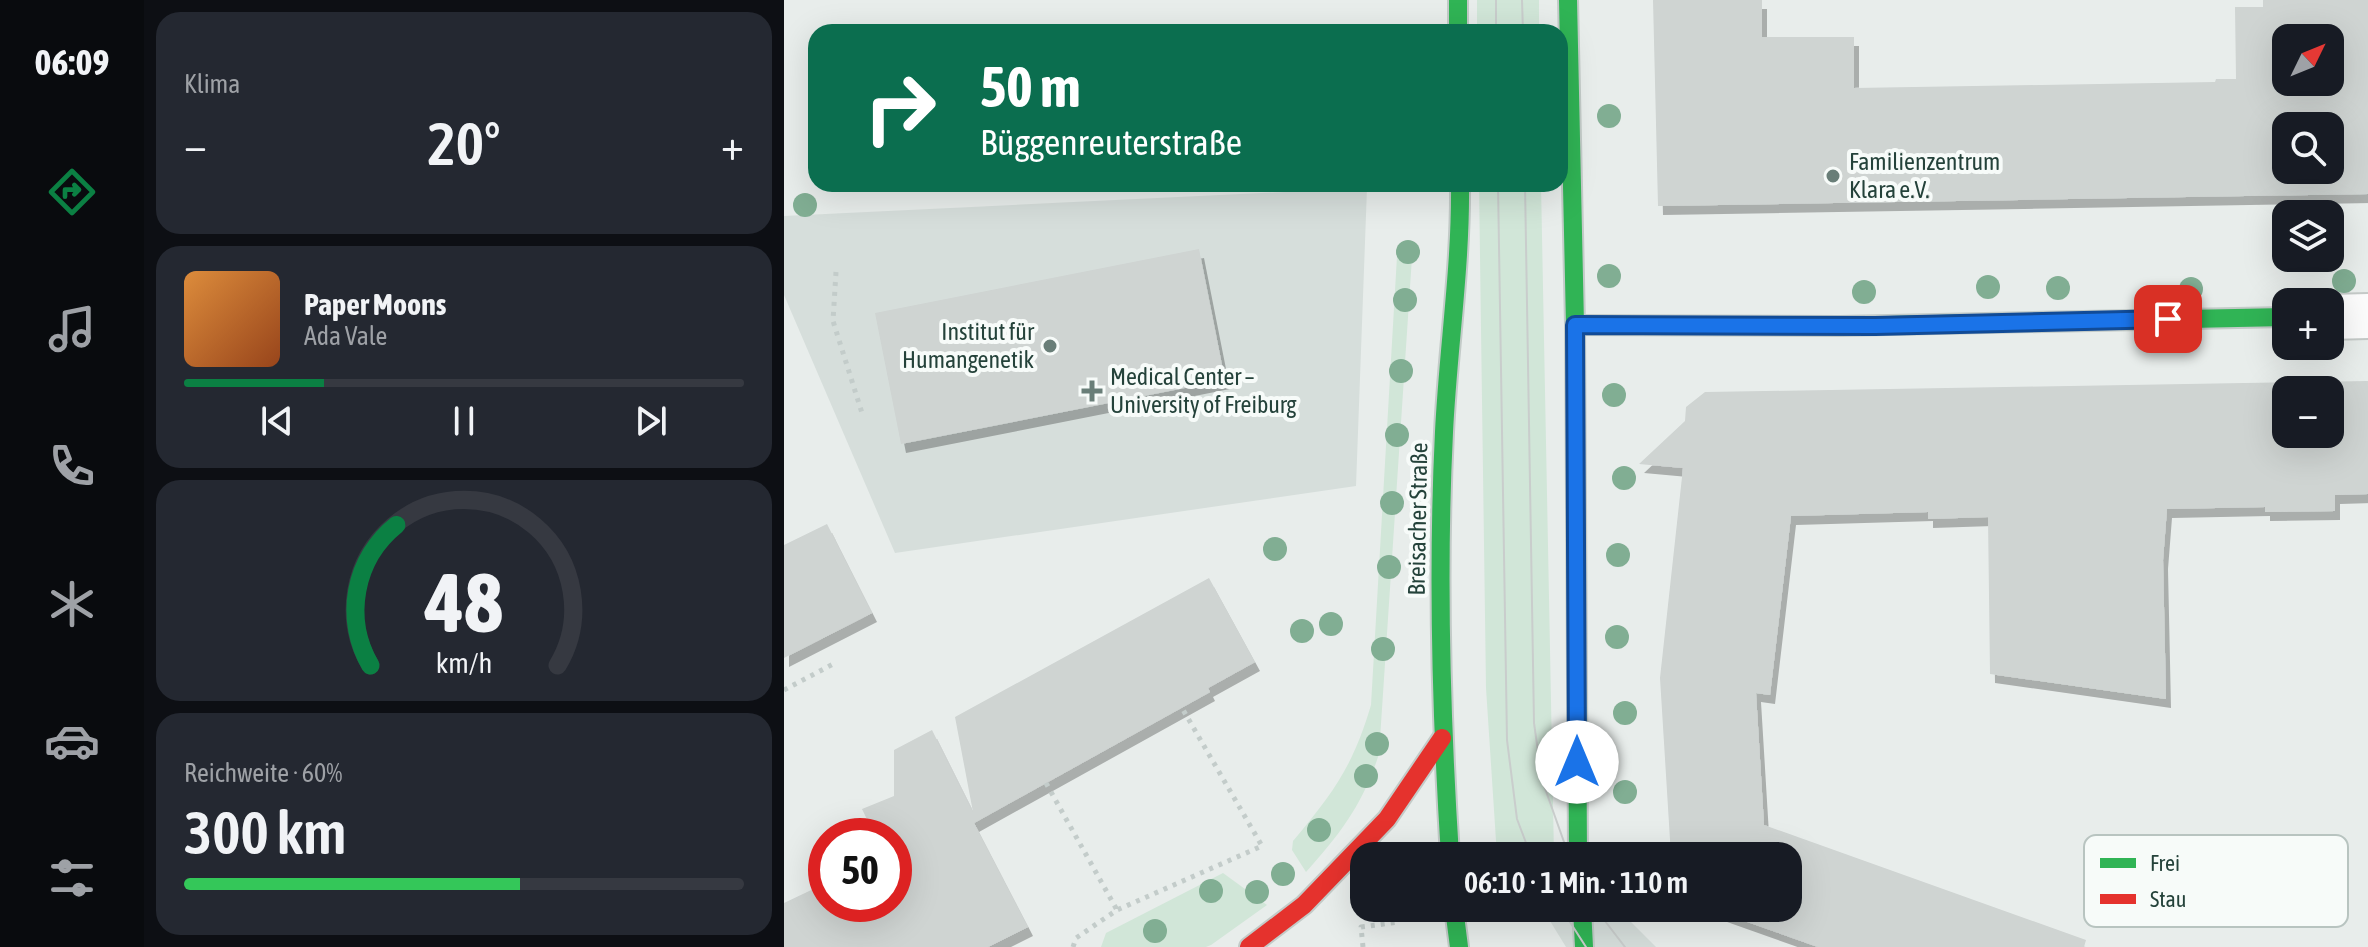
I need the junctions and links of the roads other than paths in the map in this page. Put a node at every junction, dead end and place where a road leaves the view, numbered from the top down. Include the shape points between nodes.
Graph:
1 (1458, 0) edge
2 (1568, 0) edge
3 (1458, 24) edge
4 (1460, 192) edge
5 (2368, 316) edge
6 (2272, 317) edge
7 (2344, 317) edge
8 (1575, 325) junction
9 (1442, 738) junction
10 (1449, 842) edge
11 (1578, 842) edge
12 (1456, 922) edge
13 (1583, 922) edge
14 (1249, 947) edge
15 (1459, 947) edge
16 (1584, 947) edge

1 - 3 main road
2 - 8 main road
4 - 9 main road, Breisacher Straße via 1443,446
5 - 7 street
6 - 8 main road via 1875,326
8 - 11 main road
9 - 10 main road, Breisacher Straße
9 - 14 main road via 1387,819 1304,905
12 - 15 main road
13 - 16 main road

